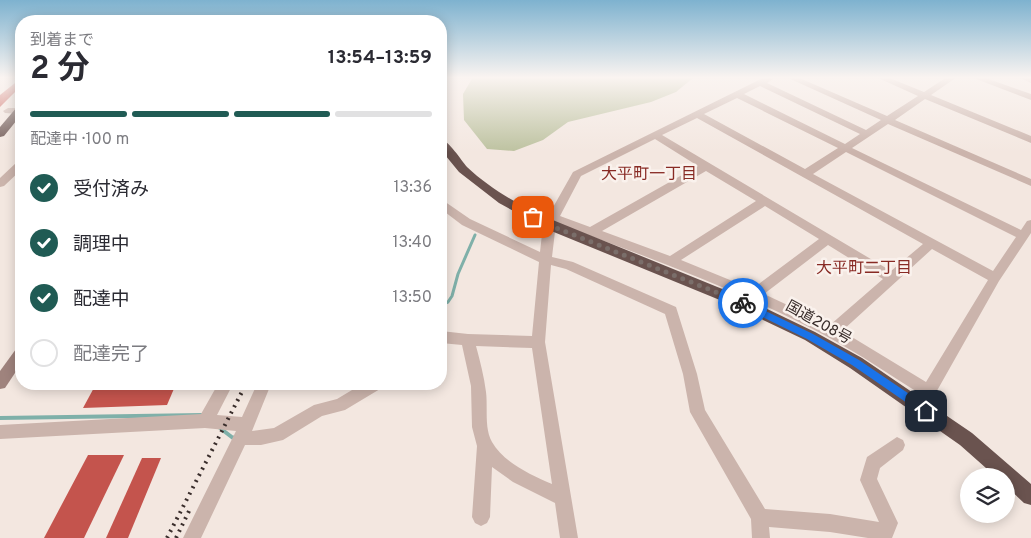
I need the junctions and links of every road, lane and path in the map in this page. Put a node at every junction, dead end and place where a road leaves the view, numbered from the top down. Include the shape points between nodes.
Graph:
1 (724, 102) edge
2 (752, 102) edge
3 (800, 102) edge
4 (845, 102) edge
5 (914, 102) edge
6 (942, 102) edge
7 (15, 103) edge
8 (15, 110) edge
9 (8, 111) junction
10 (698, 115) junction
11 (15, 117) edge
12 (0, 120) edge
13 (886, 121) junction
14 (0, 134) edge
15 (867, 134) junction
16 (656, 136) junction
17 (1031, 140) edge
18 (845, 149) junction
19 (447, 150) edge
20 (706, 166) junction
21 (15, 170) edge
22 (804, 175) junction
23 (1031, 183) edge
24 (0, 184) edge
25 (765, 201) junction
26 (447, 208) edge
27 (551, 222) junction
28 (1031, 224) edge
29 (591, 232) junction
30 (1022, 236) junction
31 (827, 239) junction
32 (931, 243) junction
33 (547, 260) junction
34 (671, 261) junction
35 (892, 278) junction
36 (995, 278) junction
37 (753, 295) junction
38 (832, 332) junction
39 (447, 338) edge
40 (468, 340) junction
41 (538, 342) junction
42 (15, 362) edge
43 (0, 383) edge
44 (223, 390) edge
45 (262, 390) edge
46 (365, 390) edge
47 (206, 421) junction
48 (0, 432) edge
49 (244, 432) junction
50 (484, 445) junction
51 (897, 445) dead end
52 (1031, 496) edge
53 (561, 497) junction
54 (481, 517) dead end
55 (760, 517) junction
56 (192, 538) edge
57 (569, 538) edge
58 (761, 538) edge

1 - 10 street
2 - 18 street
3 - 15 street
4 - 13 street
5 - 13 street
6 - 17 street
7 - 9 highway
8 - 9 street
9 - 12 highway
10 - 16 street
10 - 22 street
11 - 14 highway
13 - 15 street
13 - 23 street
15 - 18 street
16 - 20 street
16 - 27 street via 578,174
18 - 22 street
18 - 30 street
19 - 27 highway, 国道208号 via 465,172 484,188
20 - 25 street
20 - 29 street
21 - 24 street
22 - 32 street
25 - 31 street
25 - 34 street
26 - 33 street via 466,222
27 - 29 street
27 - 33 street
27 - 52 highway, 国道208号 via 737,300 810,336 856,363 958,434
28 - 30 street
29 - 34 street
30 - 36 street
31 - 35 street
31 - 37 street
32 - 35 street
32 - 36 street
33 - 41 street
33 - 55 street via 569,265 671,311 698,412
34 - 37 street
35 - 38 street
36 - 38 street via 929,391
37 - 38 street
39 - 40 street
40 - 41 street
40 - 50 street via 479,393
41 - 53 street
42 - 43 main road
44 - 47 street
45 - 49 street
46 - 49 street via 340,405 319,410 277,434 261,438
47 - 48 street
47 - 49 street
49 - 56 street
50 - 53 street via 494,458 530,483
50 - 54 street
51 - 55 street via 873,463 868,480 889,523 886,532 830,522
53 - 57 street
55 - 58 street

